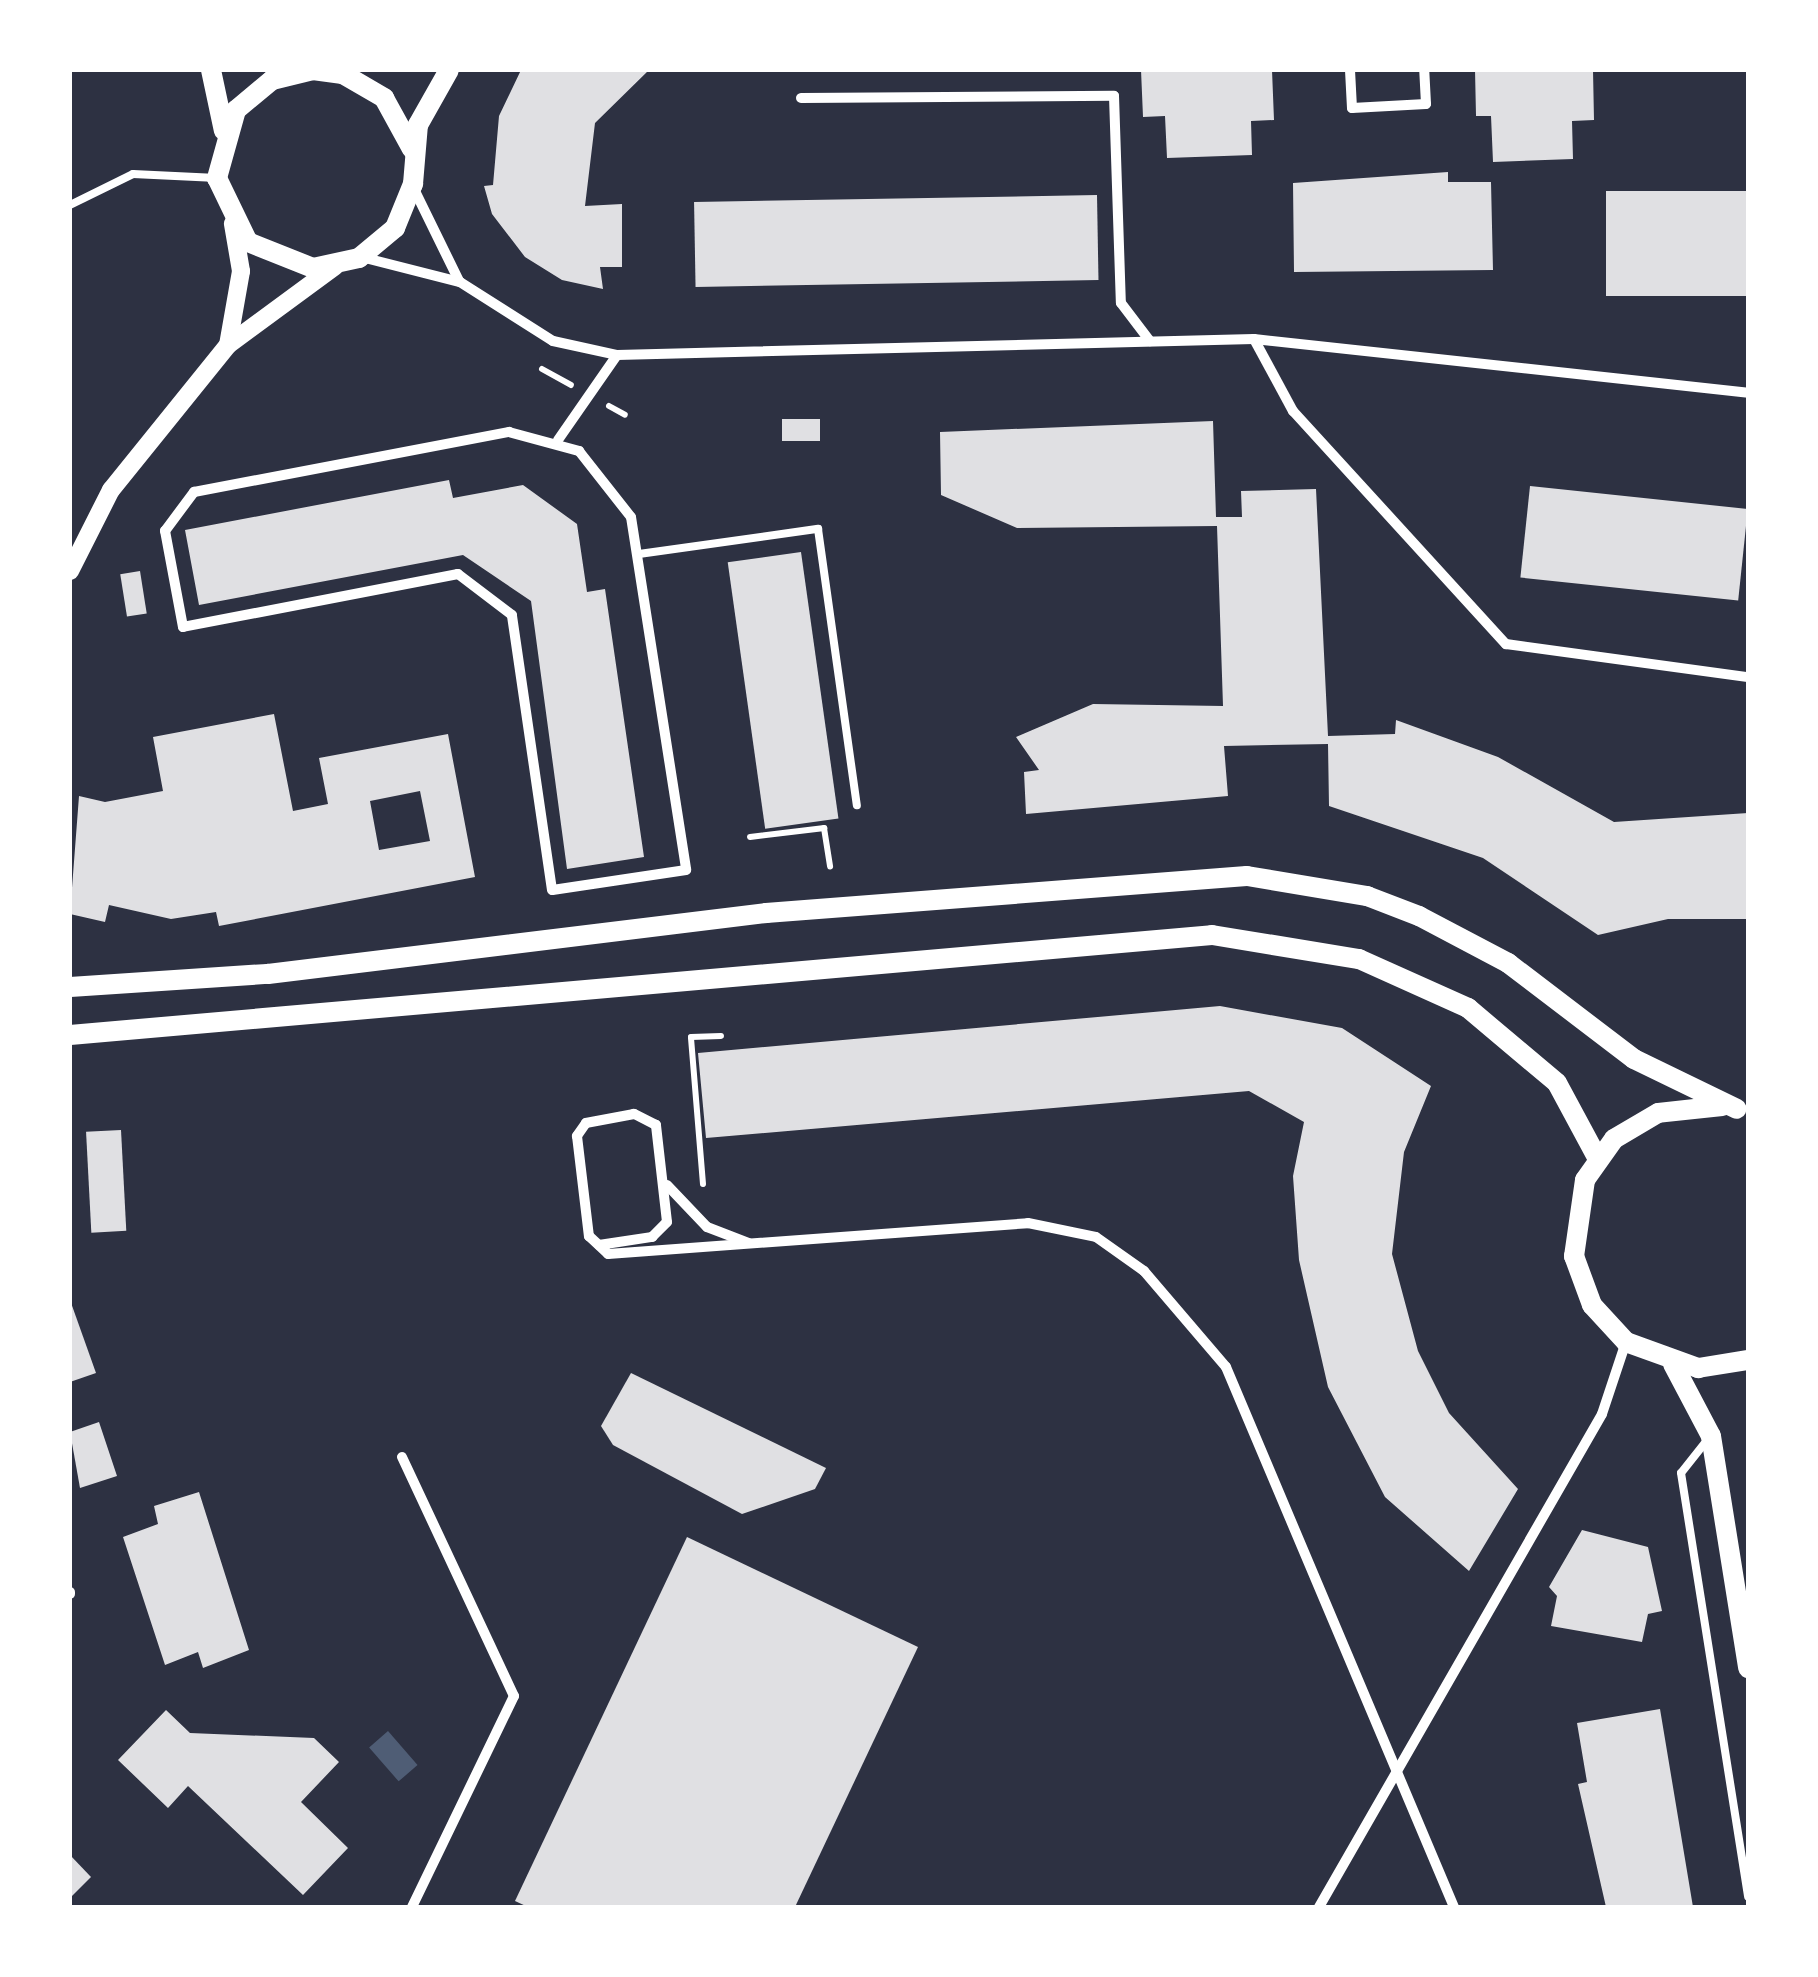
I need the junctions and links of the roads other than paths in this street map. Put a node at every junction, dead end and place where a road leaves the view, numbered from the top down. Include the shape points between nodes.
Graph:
1 (211, 70) edge
2 (306, 70) edge
3 (448, 70) edge
4 (1350, 70) edge
5 (1424, 70) edge
6 (801, 98) dead end
7 (224, 131) junction
8 (413, 155) junction
9 (217, 178) junction
10 (413, 184) junction
11 (70, 205) edge
12 (233, 224) junction
13 (359, 258) junction
14 (337, 266) junction
15 (460, 282) junction
16 (1254, 339) junction
17 (1150, 341) junction
18 (228, 345) junction
19 (617, 355) junction
20 (1748, 393) edge
21 (558, 440) junction
22 (639, 554) junction
23 (70, 571) edge
24 (1748, 678) edge
25 (857, 805) dead end
26 (70, 987) edge
27 (70, 1034) edge
28 (1742, 1111) edge
29 (1598, 1159) junction
30 (665, 1183) junction
31 (755, 1244) junction
32 (599, 1245) junction
33 (1626, 1342) junction
34 (1748, 1360) edge
35 (1673, 1364) junction
36 (1711, 1436) junction
37 (402, 1457) dead end
38 (1748, 1668) edge
39 (1402, 1773) junction
40 (1748, 1896) edge
41 (412, 1907) edge
42 (1320, 1907) edge
43 (1454, 1907) edge

1 - 7 main road
2 - 7 main road via 252,93
2 - 8 main road via 343,74 384,98
3 - 8 main road
4 - 5 street via 1352,108 1426,104
6 - 17 street via 1114,96 1121,303
7 - 9 main road
8 - 10 main road
9 - 11 lane via 134,174
9 - 12 main road
10 - 13 main road via 395,228
10 - 15 street
12 - 14 main road via 279,260
12 - 18 street via 242,270
13 - 14 main road
13 - 15 street via 404,261
14 - 18 street
15 - 19 street via 553,341
16 - 17 street
16 - 20 street
16 - 24 street via 1293,411 1506,644
17 - 19 street
18 - 23 street via 111,490
19 - 21 street
21 - 22 street via 620,492
21 - 22 street via 509,432 212,487 180,501 165,532 183,627 458,574 512,615 552,890 686,870
22 - 25 lane via 818,529
26 - 28 main road via 268,974 766,914 1246,876 1366,896 1435,924 1508,964 1634,1060
27 - 29 main road via 1212,935 1360,958 1468,1008 1556,1082
28 - 29 main road via 1658,1112
29 - 33 main road via 1576,1205 1574,1256 1592,1305
30 - 31 street via 710,1228
30 - 32 street via 658,1232
30 - 32 street via 648,1116 581,1127 590,1236
31 - 32 street via 639,1258
31 - 39 street via 1028,1223 1096,1236 1144,1271 1226,1367
33 - 35 main road
33 - 39 street via 1602,1414
34 - 35 main road
35 - 36 main road
36 - 38 main road
36 - 40 lane via 1680,1472
37 - 41 street via 514,1696
39 - 42 street
39 - 43 street

